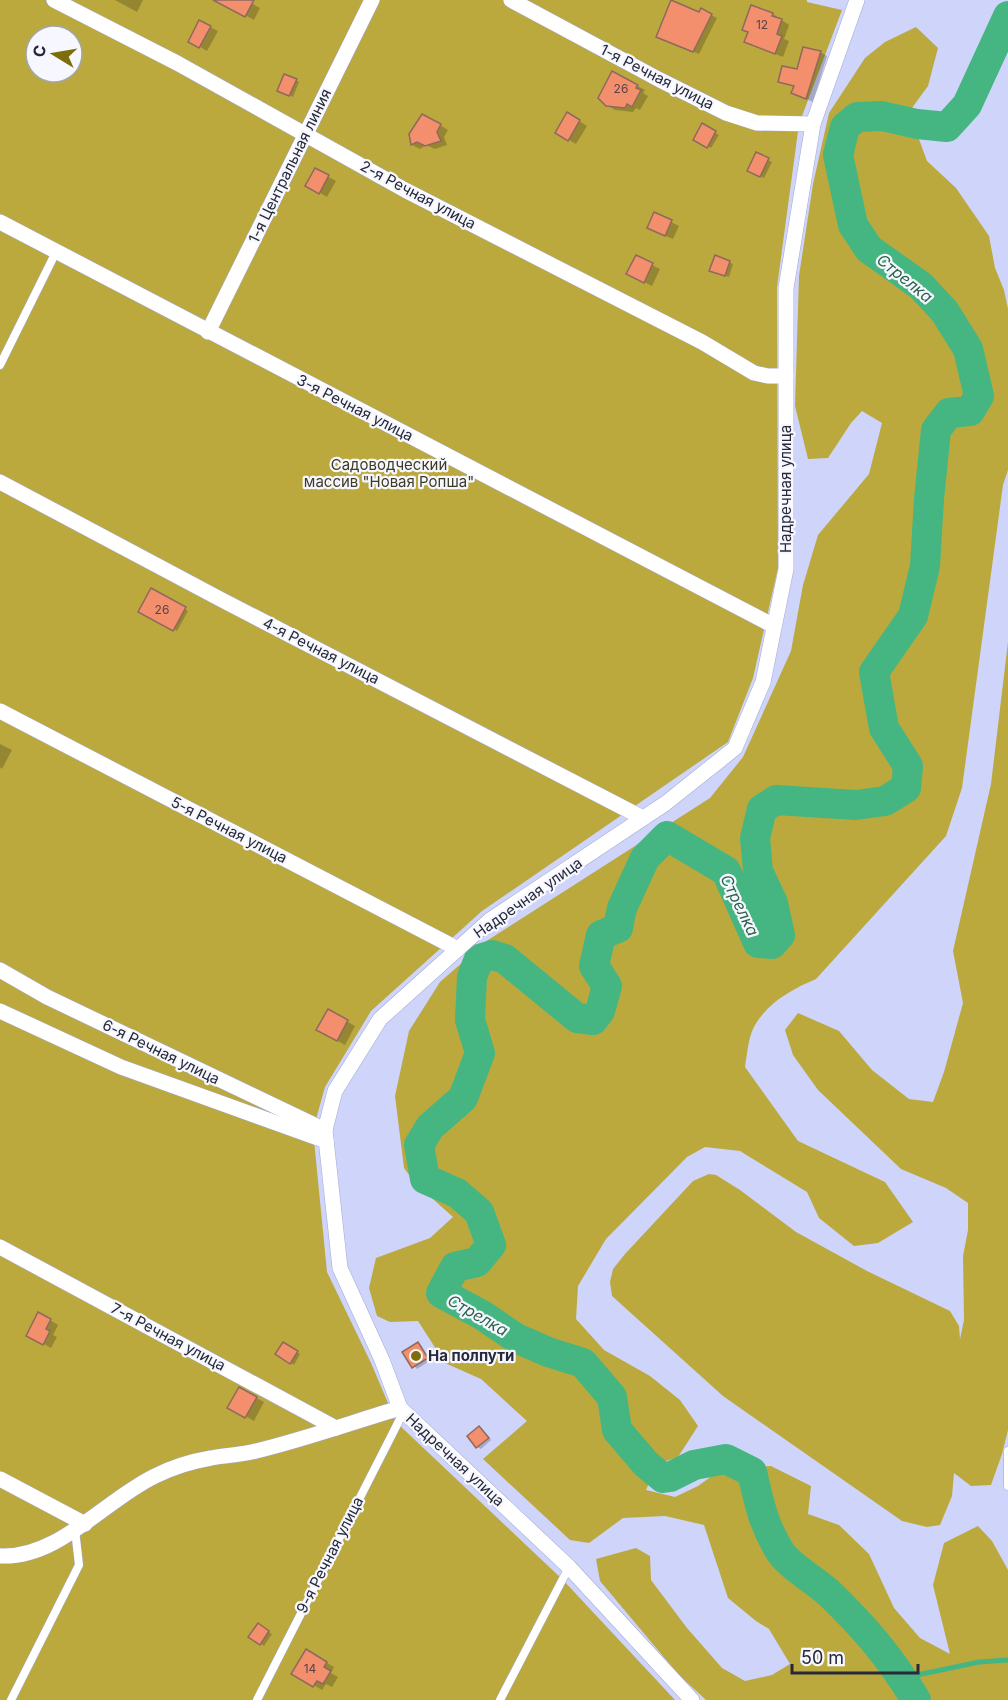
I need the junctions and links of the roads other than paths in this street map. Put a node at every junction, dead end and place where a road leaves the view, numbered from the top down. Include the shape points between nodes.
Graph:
1 (54, 0) edge
2 (372, 0) edge
3 (511, 0) edge
4 (857, 0) edge
5 (813, 124) junction
6 (305, 134) junction
7 (0, 222) edge
8 (56, 252) junction
9 (208, 332) junction
10 (0, 365) edge
11 (786, 376) junction
12 (0, 482) edge
13 (774, 626) junction
14 (0, 711) edge
15 (643, 818) junction
16 (458, 949) junction
17 (0, 969) edge
18 (0, 1011) edge
19 (325, 1136) junction
20 (0, 1247) edge
21 (402, 1409) junction
22 (336, 1428) junction
23 (1008, 1451) edge
24 (0, 1479) edge
25 (1008, 1486) edge
26 (80, 1527) junction
27 (0, 1556) edge
28 (569, 1567) junction
29 (11, 1700) edge
30 (257, 1700) edge
31 (500, 1700) edge
32 (692, 1700) edge

1 - 6 street, 2-я Речная улица
2 - 6 street, 1-я Центральная линия
3 - 5 street, 1-я Речная улица via 726,113 757,123
4 - 5 street, Надречная улица
5 - 11 street, Надречная улица via 786,288
6 - 9 street, 1-я Центральная линия
6 - 11 street, 2-я Речная улица via 754,373
7 - 8 street, 3-я Речная улица
8 - 9 street, 3-я Речная улица
8 - 10 lane
9 - 13 street, 3-я Речная улица
11 - 13 street, Надречная улица via 786,569
12 - 15 street, 4-я Речная улица
13 - 15 street, Надречная улица via 763,682 735,748
14 - 16 street, 5-я Речная улица
15 - 16 street, Надречная улица via 490,920
16 - 19 street, Надречная улица via 380,1019 335,1091
17 - 19 street, 6-я Речная улица via 47,997
18 - 19 street, 6-я Речная улица via 121,1067
19 - 21 street, Надречная улица via 340,1268
20 - 22 street, 7-я Речная улица
21 - 22 street
21 - 28 street, Надречная улица
21 - 30 lane, 9-я Речная улица
22 - 26 street via 254,1452 208,1458 156,1475 114,1500
23 - 25 lane
24 - 26 street
26 - 27 street via 60,1540 16,1557
26 - 29 lane via 80,1565
28 - 31 lane
28 - 32 street, Надречная улица

